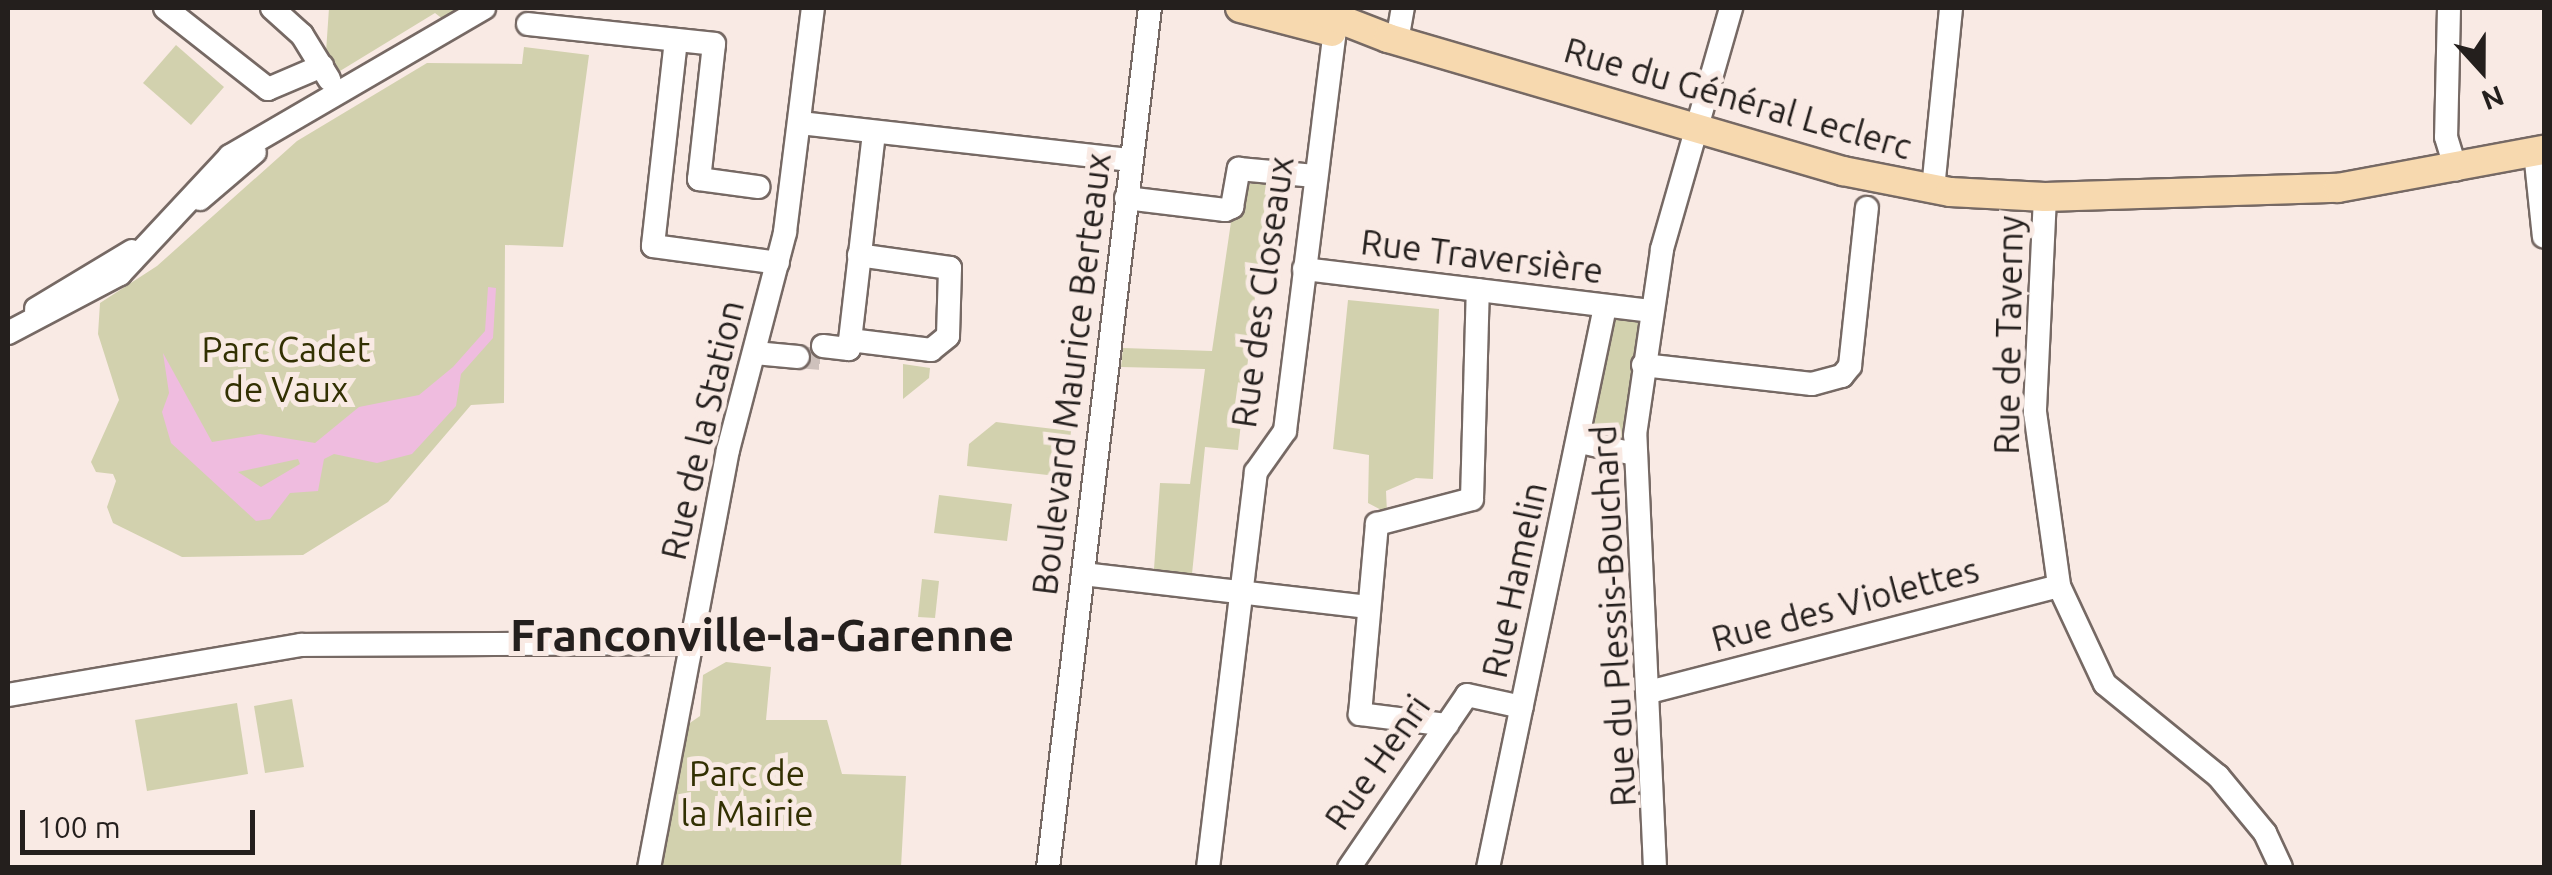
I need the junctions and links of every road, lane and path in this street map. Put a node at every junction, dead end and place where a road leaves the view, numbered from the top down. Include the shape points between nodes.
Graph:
1 (165, 8) edge
2 (272, 8) edge
3 (813, 8) edge
4 (1150, 8) edge
5 (1240, 8) edge
6 (1403, 8) edge
7 (1731, 8) edge
8 (1952, 8) edge
9 (2448, 8) edge
10 (477, 11) edge
11 (1327, 19) edge
12 (528, 24) dead end
13 (1392, 39) junction
14 (676, 40) junction
15 (322, 66) junction
16 (337, 96) junction
17 (800, 122) junction
18 (1697, 129) junction
19 (874, 133) junction
20 (2536, 144) edge
21 (1131, 160) junction
22 (2453, 162) junction
23 (1315, 176) junction
24 (661, 177) junction
25 (699, 179) junction
26 (758, 186) dead end
27 (1933, 189) junction
28 (2046, 197) junction
29 (1126, 198) junction
30 (1867, 208) dead end
31 (2544, 237) edge
32 (860, 255) junction
33 (778, 263) junction
34 (1304, 269) junction
35 (1478, 290) junction
36 (1605, 307) junction
37 (1651, 312) junction
38 (13, 330) edge
39 (849, 344) junction
40 (758, 345) junction
41 (1643, 366) junction
42 (1580, 442) junction
43 (1634, 454) junction
44 (1083, 574) junction
45 (2059, 586) junction
46 (1241, 594) junction
47 (1368, 607) junction
48 (690, 643) junction
49 (1649, 692) junction
50 (8, 695) edge
51 (1522, 707) junction
52 (1447, 725) junction
53 (648, 868) edge
54 (1048, 868) edge
55 (1208, 868) edge
56 (1349, 868) edge
57 (1488, 868) edge
58 (1656, 868) edge
59 (2282, 868) edge

1 - 15 street via 268,89
2 - 15 street
3 - 17 street, Rue de la Station
4 - 21 street, Boulevard Maurice Berteaux
5 - 11 main road, Rue du Général Leclerc
6 - 13 street
7 - 18 street, Rue du Plessis-Bouchard
8 - 27 street
9 - 22 street
10 - 16 street
11 - 13 main road, Rue du Général Leclerc
11 - 23 street, Rue des Closeaux
12 - 14 street
13 - 18 main road, Rue du Général Leclerc
14 - 24 street
14 - 25 street via 714,44
15 - 16 street
16 - 38 street via 219,164 148,242 57,294
17 - 19 street
17 - 33 street, Rue de la Station
18 - 27 main road, Rue du Général Leclerc via 1859,176
18 - 37 street, Rue du Plessis-Bouchard
19 - 21 street
19 - 32 street
20 - 22 main road, Rue du Général Leclerc
20 - 31 street
21 - 29 street, Boulevard Maurice Berteaux
22 - 28 main road, Rue du Général Leclerc via 2313,185
23 - 29 street via 1239,169 1232,207 1225,210
23 - 34 street, Rue des Closeaux
24 - 25 street
24 - 33 street via 653,246
25 - 26 street
27 - 28 main road, Rue du Général Leclerc
28 - 45 street, Rue de Taverny via 2035,389
29 - 44 street, Boulevard Maurice Berteaux
30 - 41 street via 1850,366 1842,376 1812,384
32 - 39 street
32 - 39 street via 950,268 948,336 932,350
33 - 40 street, Rue de la Station
34 - 35 street, Rue Traversière
34 - 46 street, Rue des Closeaux via 1285,431 1256,472
35 - 36 street, Rue Traversière
35 - 47 street via 1472,499 1377,524
36 - 37 street, Rue Traversière
36 - 42 street, Rue Hamelin
37 - 41 street, Rue du Plessis-Bouchard
39 - 40 street via 811,351
40 - 48 street, Rue de la Station
41 - 43 street, Rue du Plessis-Bouchard
42 - 43 street
42 - 51 street, Rue Hamelin
43 - 49 street, Rue du Plessis-Bouchard
44 - 46 street
44 - 54 street, Boulevard Maurice Berteaux
45 - 49 street, Rue des Violettes
45 - 59 street, Rue de Taverny via 2091,662 2246,808
46 - 47 street
46 - 55 street, Rue des Closeaux
47 - 52 street via 1360,714
48 - 50 street via 314,645
48 - 53 street, Rue de la Station
49 - 58 street, Rue du Plessis-Bouchard
51 - 52 street, Rue Henri via 1467,695
51 - 57 street, Rue Hamelin
52 - 56 street, Rue Henri

